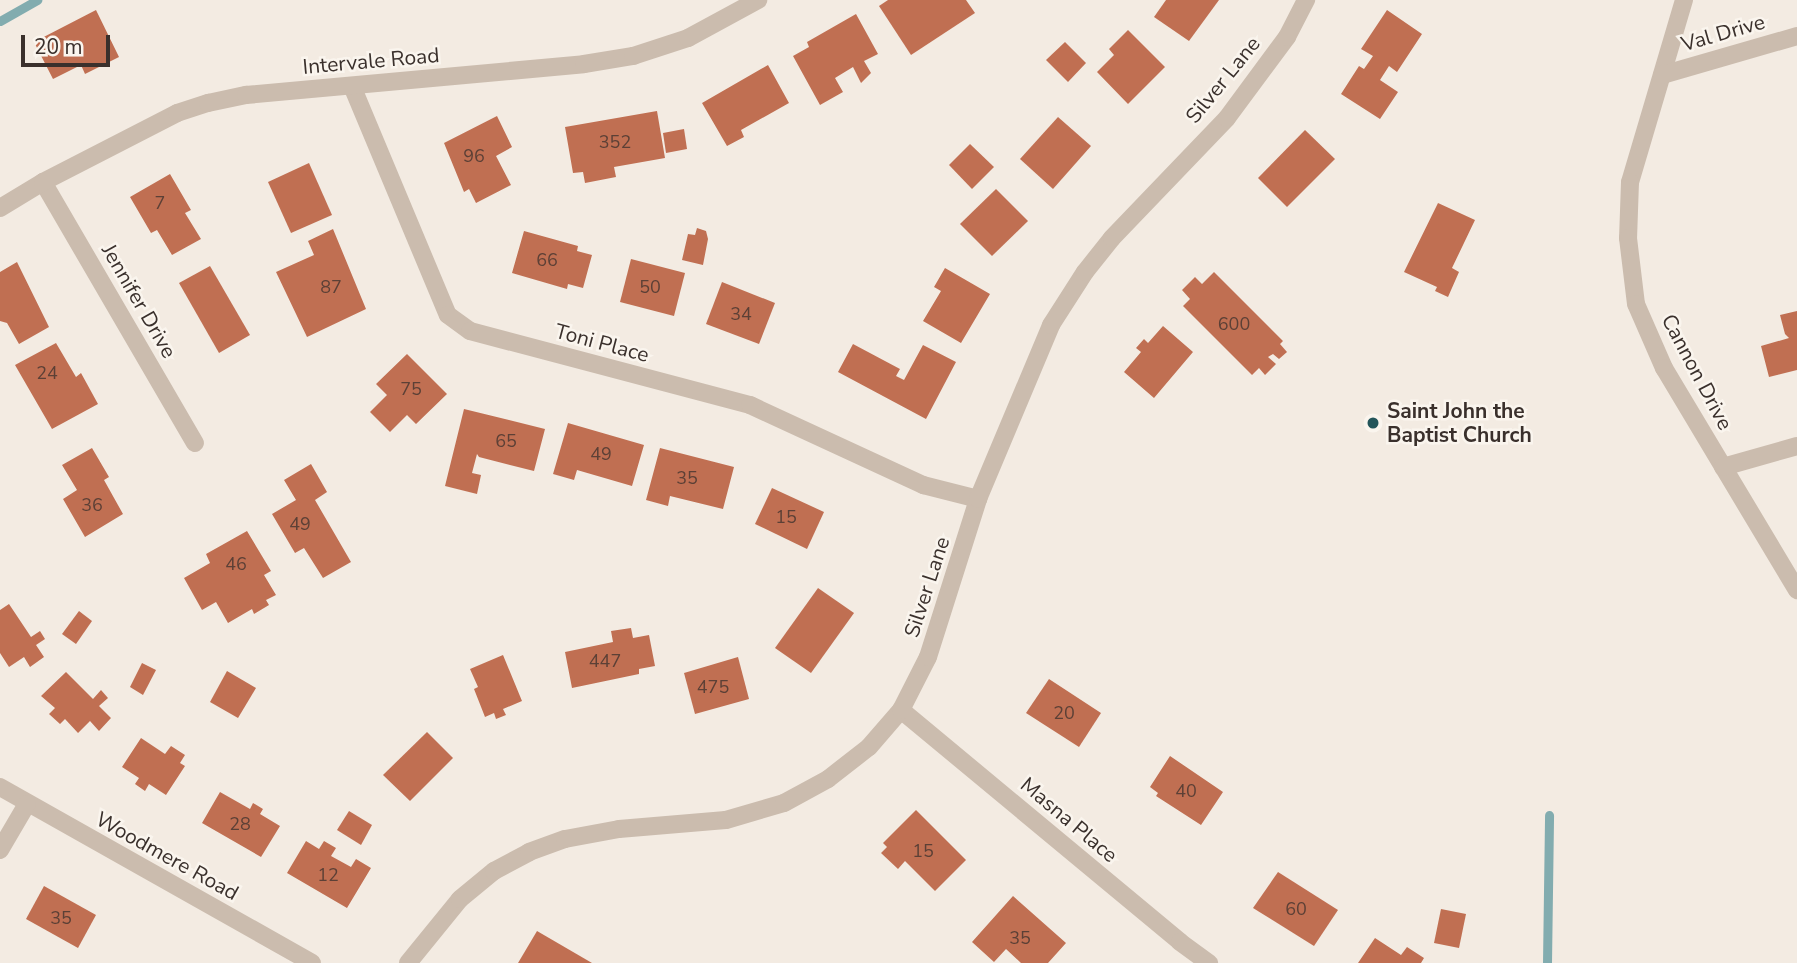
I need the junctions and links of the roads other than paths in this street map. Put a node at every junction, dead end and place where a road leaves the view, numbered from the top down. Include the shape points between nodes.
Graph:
1 (758, 0) edge
2 (1306, 0) edge
3 (1684, 0) edge
4 (1797, 36) edge
5 (1662, 75) junction
6 (352, 86) junction
7 (43, 182) junction
8 (0, 208) edge
9 (195, 443) dead end
10 (1797, 446) edge
11 (1723, 467) junction
12 (978, 499) junction
13 (1797, 590) edge
14 (901, 710) junction
15 (0, 787) edge
16 (27, 804) junction
17 (0, 850) edge
18 (312, 963) edge
19 (408, 963) edge
20 (1209, 963) edge

1 - 6 street, Intervale Road via 688,38 633,57
2 - 12 street, Silver Lane via 1287,37 1227,118 1147,199 1085,272 1051,325
3 - 5 street, Cannon Drive
4 - 5 street, Val Drive
5 - 11 street, Cannon Drive via 1630,182 1628,238 1636,304 1664,368
6 - 7 street, Intervale Road via 208,103 177,113
6 - 12 street, Toni Place via 448,315 470,331 750,405 923,485
7 - 8 street, Intervale Road
7 - 9 street, Jennifer Drive
10 - 11 street
11 - 13 street, Cannon Drive
12 - 14 street, Silver Lane via 928,657
14 - 19 street, Silver Lane via 869,747 828,779 785,803 726,820 619,829 565,839 529,852 494,871 460,899
14 - 20 street, Masna Place
15 - 16 street, Woodmere Road
16 - 17 street
16 - 18 street, Woodmere Road

